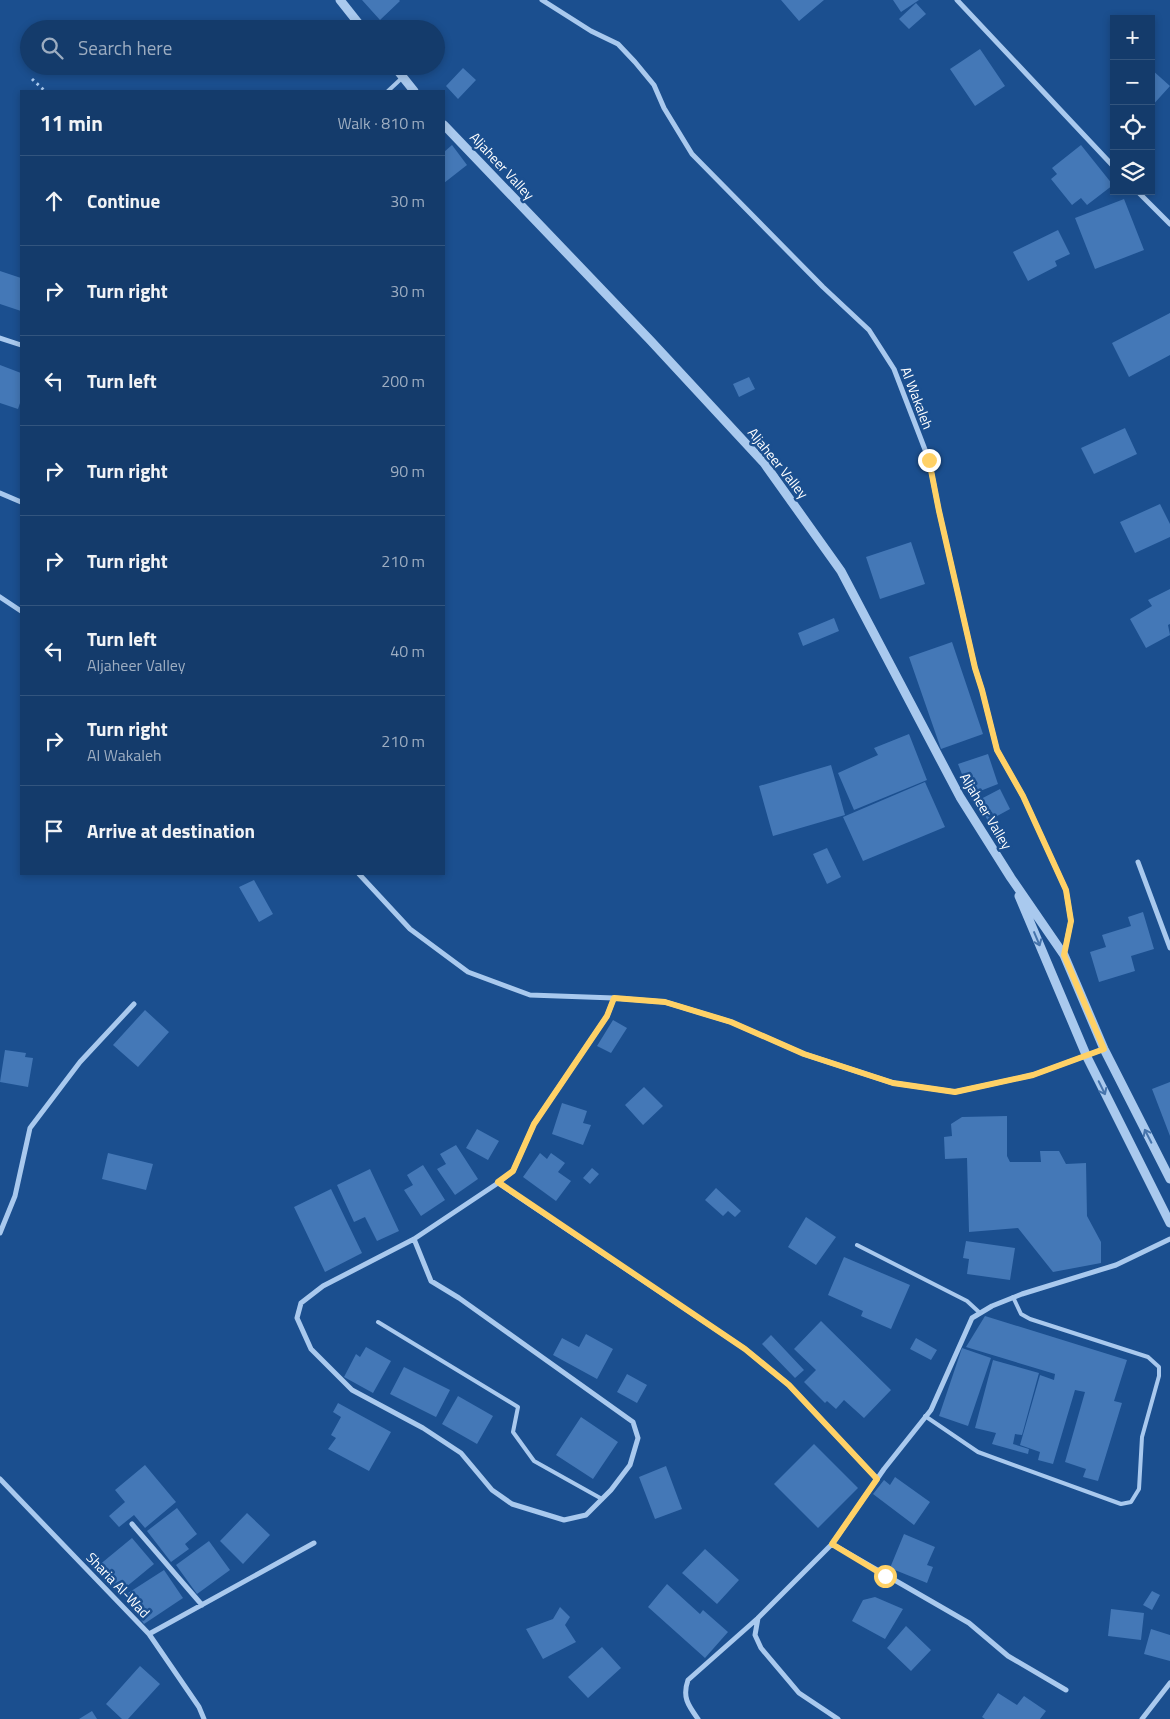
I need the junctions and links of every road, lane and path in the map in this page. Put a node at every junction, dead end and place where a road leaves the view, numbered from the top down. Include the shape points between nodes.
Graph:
1 (340, 0) edge
2 (542, 0) edge
3 (957, 0) edge
4 (356, 20) edge
5 (403, 77) joint
6 (32, 79) dead end
7 (44, 90) edge
8 (389, 90) edge
9 (413, 90) edge
10 (445, 126) edge
11 (1110, 163) edge
12 (1141, 195) edge
13 (1170, 224) edge
14 (0, 338) edge
15 (20, 345) edge
16 (0, 493) edge
17 (20, 502) edge
18 (0, 597) edge
19 (20, 610) edge
20 (1138, 862) dead end
21 (360, 875) edge
22 (1012, 878) junction
23 (1170, 948) edge
24 (1064, 955) junction
25 (614, 998) junction
26 (134, 1004) dead end
27 (1104, 1049) junction
28 (1087, 1057) junction
29 (1170, 1179) edge
30 (498, 1182) junction
31 (1170, 1223) edge
32 (0, 1233) edge
33 (414, 1239) junction
34 (1170, 1239) edge
35 (857, 1245) dead end
36 (1013, 1297) junction
37 (980, 1313) junction
38 (378, 1322) dead end
39 (925, 1416) junction
40 (0, 1479) edge
41 (877, 1479) junction
42 (602, 1499) junction
43 (132, 1524) dead end
44 (314, 1542) dead end
45 (832, 1544) junction
46 (202, 1605) junction
47 (758, 1618) junction
48 (149, 1634) junction
49 (1170, 1683) edge
50 (1066, 1690) dead end
51 (204, 1719) edge
52 (698, 1719) edge
53 (838, 1719) edge
54 (1142, 1719) edge

1 - 4 street
2 - 24 street, Al Wakaleh via 618,44 654,85 692,154 869,330 894,369 929,460 975,668 997,750 1023,796 1066,890 1071,921
3 - 11 street
5 - 8 lane
5 - 9 street
6 - 7 path
10 - 22 street, Aljaheer Valley via 764,463 841,570 960,797
12 - 13 street
14 - 15 street
16 - 17 street
18 - 19 street
20 - 23 street
21 - 25 street via 410,929 468,972 530,995
22 - 24 street, Aljaheer Valley
22 -> 28 street, Aljaheer Valley
24 - 27 street, Aljaheer Valley
25 - 28 street via 665,1002 731,1022 804,1054 893,1083 955,1092 1033,1075
25 - 30 street via 607,1016 534,1124 513,1171
26 - 32 street via 80,1062 30,1128 15,1196
27 - 28 street
29 -> 27 street, Aljaheer Valley
28 -> 31 street, Aljaheer Valley
30 - 33 street
30 - 41 street via 745,1349 789,1385
33 - 42 street via 431,1281 633,1422 638,1438 630,1465
33 - 42 street via 323,1286 301,1303 297,1318 311,1349 352,1390 423,1428 461,1453 492,1490 512,1504 564,1520 586,1515
34 - 36 street via 1116,1265
35 - 37 lane via 967,1301
36 - 37 street
36 - 39 lane via 1021,1314 1030,1320 1148,1357 1159,1367 1142,1437 1139,1489 1131,1502 1121,1504 978,1452
37 - 39 street via 972,1318 931,1410
38 - 42 lane via 518,1407 514,1432 534,1461
39 - 41 street
40 - 48 street, Sharia Al-Wad
41 - 45 street
43 - 46 street
44 - 46 street
45 - 47 street
45 - 50 street via 970,1623 1008,1656
46 - 48 street
47 - 52 street via 688,1680 684,1691
47 - 53 street via 755,1635 761,1648 799,1693
48 - 51 street, Sharia Al-Wad
49 - 54 street

